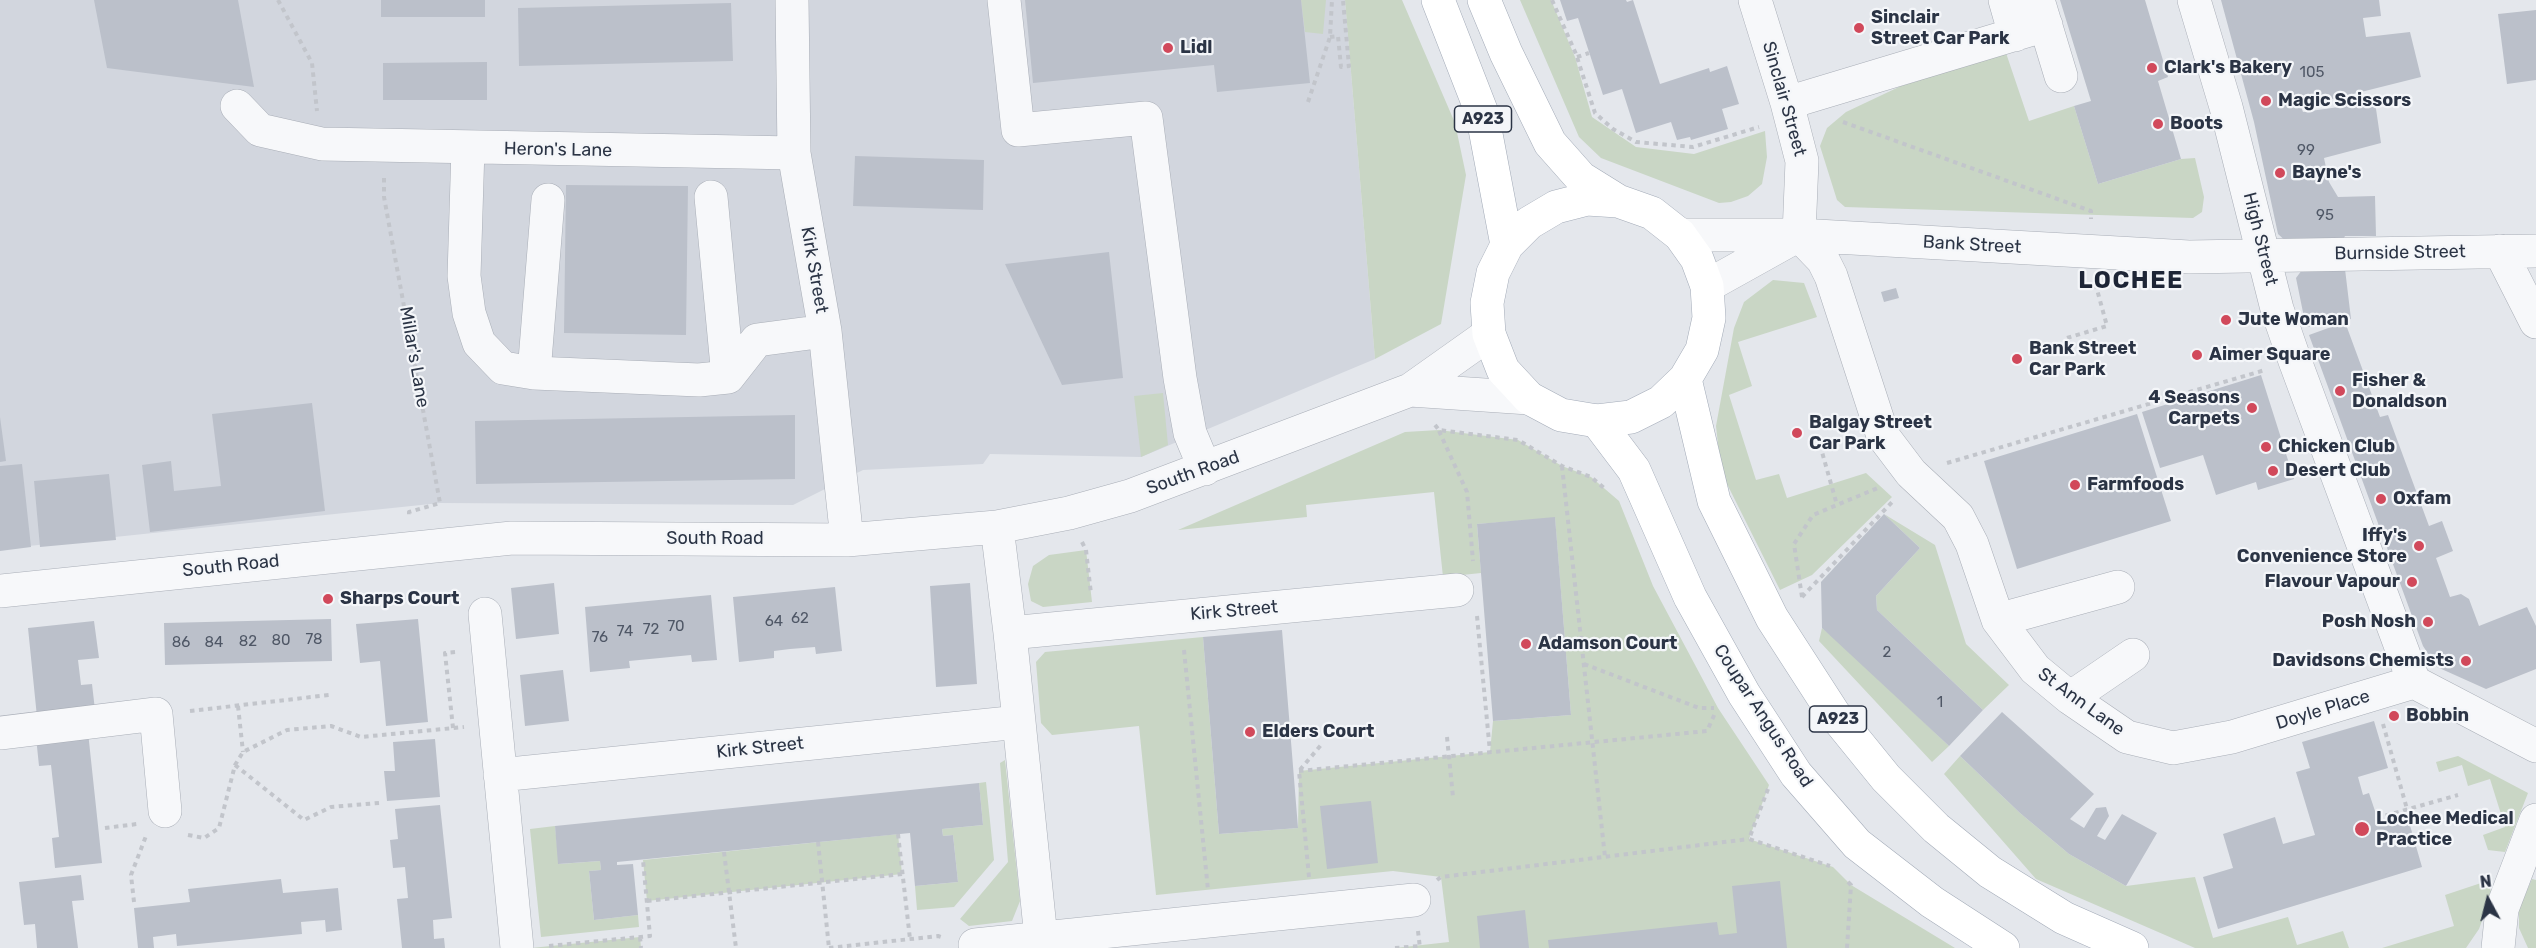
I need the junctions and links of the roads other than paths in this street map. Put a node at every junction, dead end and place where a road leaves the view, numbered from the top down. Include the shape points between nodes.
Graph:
1 (792, 0) edge
2 (1004, 0) edge
3 (1438, 0) edge
4 (1484, 0) edge
5 (1755, 0) edge
6 (2005, 0) edge
7 (2194, 0) edge
8 (2042, 13) edge
9 (2015, 35) junction
10 (2061, 76) dead end
11 (237, 106) dead end
12 (1789, 110) junction
13 (468, 148) junction
14 (794, 153) junction
15 (711, 197) dead end
16 (548, 200) dead end
17 (1618, 201) junction
18 (1680, 235) junction
19 (1799, 235) junction
20 (1507, 245) junction
21 (2500, 251) junction
22 (2536, 251) edge
23 (2263, 256) junction
24 (1707, 286) junction
25 (2536, 322) edge
26 (825, 331) junction
27 (1489, 334) junction
28 (534, 373) junction
29 (728, 377) junction
30 (1685, 379) junction
31 (1410, 390) junction
32 (1529, 398) junction
33 (1597, 421) junction
34 (1205, 469) junction
35 (998, 527) junction
36 (848, 540) junction
37 (2118, 587) dead end
38 (1457, 590) dead end
39 (0, 591) edge
40 (485, 614) dead end
41 (1998, 620) junction
42 (1011, 633) junction
43 (2133, 655) dead end
44 (2414, 682) junction
45 (2070, 698) junction
46 (1019, 722) junction
47 (0, 732) edge
48 (2232, 737) joint
49 (2536, 746) edge
50 (500, 775) junction
51 (2536, 820) edge
52 (160, 824) road end
53 (1414, 900) road end
54 (1041, 938) junction
55 (975, 945) road end
56 (529, 947) edge
57 (2003, 948) edge
58 (2132, 948) edge
59 (2498, 948) edge

1 - 14 street, Kirk Street
2 - 34 street via 1018,130 1146,118 1180,378 1190,433
3 - 20 main road, A923 via 1482,113
4 - 17 main road, A923 via 1550,143 1581,178
5 - 12 street, Sinclair Street
6 - 9 street
7 - 23 street, High Street via 2226,107
8 - 9 street
8 - 10 street
9 - 12 street
11 - 13 street, Heron's Lane via 260,130 322,144
12 - 19 street, Sinclair Street via 1802,161
13 - 14 street, Heron's Lane
13 - 28 street via 464,276 469,313 479,343 502,368
14 - 26 street, Kirk Street
15 - 29 street
16 - 28 street
17 - 18 main road, A923 via 1652,213
17 - 20 main road, A923 via 1587,199 1556,207 1529,223
18 - 19 street, Bank Street
18 - 24 main road, A923 via 1697,259
19 - 23 street, Bank Street via 2092,253
19 - 24 street
19 - 41 street, St Ann Lane via 1827,268 1883,436 1911,473 1958,517 1972,544
20 - 27 main road, A923 via 1493,273 1486,303
21 - 22 street, Burnside Street
21 - 23 street, Burnside Street
21 - 25 street
23 - 44 street, High Street via 2295,362
24 - 30 main road, A923 via 1709,318 1704,340
26 - 29 street via 757,340
26 - 36 street, Kirk Street
27 - 31 street, South Road
27 - 32 main road, A923 via 1503,370
28 - 29 street via 699,380
30 - 33 main road, A923 via 1651,407 1630,417
30 - 58 main road, A923 via 1714,501 1772,618 1834,714 1887,778 1936,828 1990,872 2064,918
31 - 32 street, South Road
31 - 34 street, South Road
32 - 33 main road, A923 via 1561,415
33 - 57 main road, Coupar Angus Road via 1634,470 1690,597 1744,694 1796,774 1857,844 1932,902
34 - 35 street, South Road via 1130,496
35 - 36 street, South Road
35 - 42 street
36 - 39 street, South Road via 512,538
37 - 41 street
38 - 42 street, Kirk Street
40 - 50 street
41 - 45 street, St Ann Lane via 2035,669
42 - 46 street
43 - 45 street
44 - 48 street, Doyle Place
44 - 49 street
45 - 48 street, St Ann Lane via 2127,737 2173,748
46 - 50 street, Kirk Street
46 - 54 street
47 - 52 street via 156,714
50 - 56 street
51 - 59 street via 2502,909
53 - 54 street
54 - 55 street

